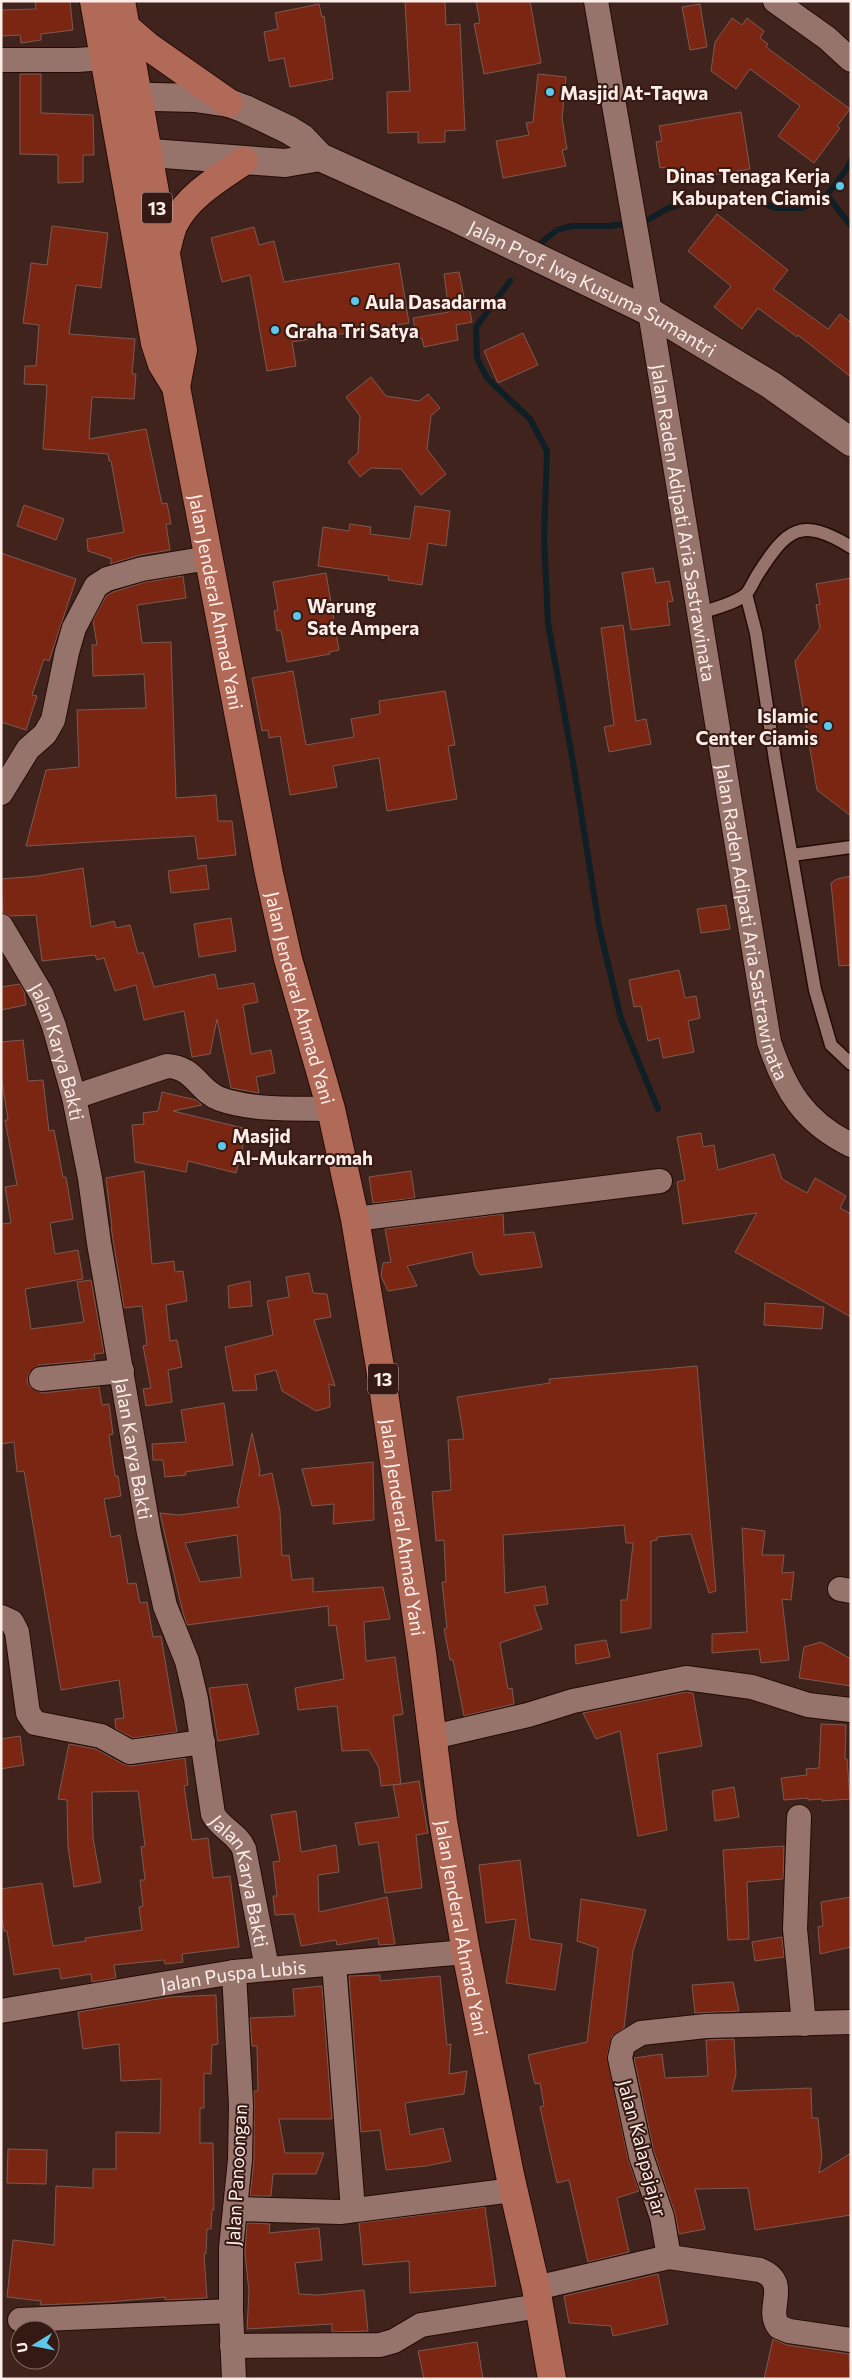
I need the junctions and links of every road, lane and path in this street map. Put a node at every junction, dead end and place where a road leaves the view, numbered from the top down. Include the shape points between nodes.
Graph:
1 (94, 1) edge
2 (121, 1) edge
3 (596, 1) edge
4 (775, 1) edge
5 (127, 28) junction
6 (105, 58) junction
7 (1, 60) edge
8 (851, 60) edge
9 (138, 95) junction
10 (111, 96) junction
11 (229, 103) junction
12 (120, 151) junction
13 (148, 152) junction
14 (320, 157) junction
15 (244, 161) junction
16 (165, 254) junction
17 (650, 312) junction
18 (176, 387) junction
19 (851, 442) edge
20 (851, 547) edge
21 (209, 558) junction
22 (746, 594) junction
23 (699, 614) junction
24 (1, 793) edge
25 (851, 847) edge
26 (792, 855) junction
27 (1, 926) edge
28 (12, 963) edge
29 (851, 1064) edge
30 (74, 1097) junction
31 (331, 1109) junction
32 (851, 1145) edge
33 (660, 1181) dead end
34 (355, 1220) junction
35 (122, 1371) junction
36 (41, 1379) dead end
37 (1, 1617) edge
38 (851, 1710) edge
39 (433, 1737) junction
40 (203, 1742) junction
41 (799, 1816) dead end
42 (466, 1952) junction
43 (334, 1964) junction
44 (268, 1968) junction
45 (234, 1972) junction
46 (1, 2011) edge
47 (851, 2022) edge
48 (804, 2024) junction
49 (513, 2190) junction
50 (235, 2209) junction
51 (353, 2210) junction
52 (669, 2257) junction
53 (537, 2297) junction
54 (231, 2311) junction
55 (20, 2320) dead end
56 (851, 2340) edge
57 (232, 2346) junction
58 (234, 2379) edge
59 (552, 2379) edge

1 - 6 highway, Jalan Jenderal Ahmad Yani / 13
2 - 5 highway, Jalan Jenderal Ahmad Yani / 13
3 - 17 street, Jalan Raden Adipati Aria Sastrawinata
4 - 8 street via 827,38
5 - 9 highway, Jalan Jenderal Ahmad Yani / 13
5 - 11 highway
6 - 7 street
6 - 10 highway, Jalan Jenderal Ahmad Yani / 13
9 - 10 main road
9 - 11 main road
9 - 13 highway, Jalan Jenderal Ahmad Yani / 13
10 - 12 highway, Jalan Jenderal Ahmad Yani / 13
11 - 14 main road via 289,130
12 - 13 main road
12 - 18 highway, Jalan Jenderal Ahmad Yani / 13 via 155,343 162,364
13 - 15 main road
13 - 16 highway, Jalan Jenderal Ahmad Yani / 13
14 - 15 main road via 285,163
14 - 17 main road, Jalan Prof. Iwa Kusuma Sumantri
15 - 16 highway via 199,193 185,208 174,225
16 - 18 highway, Jalan Jenderal Ahmad Yani / 13 via 183,350
17 - 19 main road, Jalan Prof. Iwa Kusuma Sumantri via 771,385
17 - 23 street, Jalan Raden Adipati Aria Sastrawinata
18 - 21 highway, Jalan Jenderal Ahmad Yani / 13
20 - 22 lane via 816,531 799,530 774,549
21 - 24 street via 132,572 107,579 96,586 72,636 53,720 28,749
21 - 31 highway, Jalan Jenderal Ahmad Yani / 13 via 269,874 288,959
22 - 23 lane
22 - 26 lane via 756,633
23 - 32 street, Jalan Raden Adipati Aria Sastrawinata via 769,1042 788,1088 802,1110 814,1123
25 - 26 lane
26 - 29 lane via 815,990 831,1045
27 - 28 street, Jalan Karya Bakti
28 - 30 street, Jalan Karya Bakti via 42,995
30 - 31 street via 173,1066 190,1073 218,1098 242,1105
30 - 35 street, Jalan Karya Bakti
31 - 34 highway, Jalan Jenderal Ahmad Yani / 13
33 - 34 street
34 - 39 highway, Jalan Jenderal Ahmad Yani / 13 via 382,1379
35 - 36 street
35 - 40 street, Jalan Karya Bakti via 160,1588 187,1662
37 - 40 street via 12,1622 17,1632 28,1713 35,1723 101,1736 130,1752
38 - 39 street via 808,1705 752,1687 686,1678
39 - 42 highway, Jalan Jenderal Ahmad Yani / 13
40 - 44 street, Jalan Karya Bakti via 213,1814 239,1840 245,1853
41 - 48 street via 795,1929
42 - 43 street, Jalan Puspa Lubis
42 - 49 highway, Jalan Jenderal Ahmad Yani / 13
43 - 44 street, Jalan Puspa Lubis
43 - 51 street
44 - 45 street, Jalan Puspa Lubis
45 - 46 street, Jalan Puspa Lubis
45 - 50 street, Jalan Panoongan via 241,2105
47 - 48 street, Jalan Kalapajajar
48 - 52 street, Jalan Kalapajajar via 706,2026 641,2033 623,2044 620,2058 641,2156 662,2217
49 - 51 street
49 - 53 highway, Jalan Jenderal Ahmad Yani / 13
50 - 51 street
50 - 54 street, Jalan Panoongan
52 - 53 street
52 - 56 street via 768,2273 776,2283 774,2317 779,2327
53 - 57 street via 421,2325 394,2341 380,2345
53 - 59 highway, Jalan Jenderal Ahmad Yani / 13
54 - 55 street
54 - 57 street, Jalan Panoongan
57 - 58 street, Jalan Panoongan

